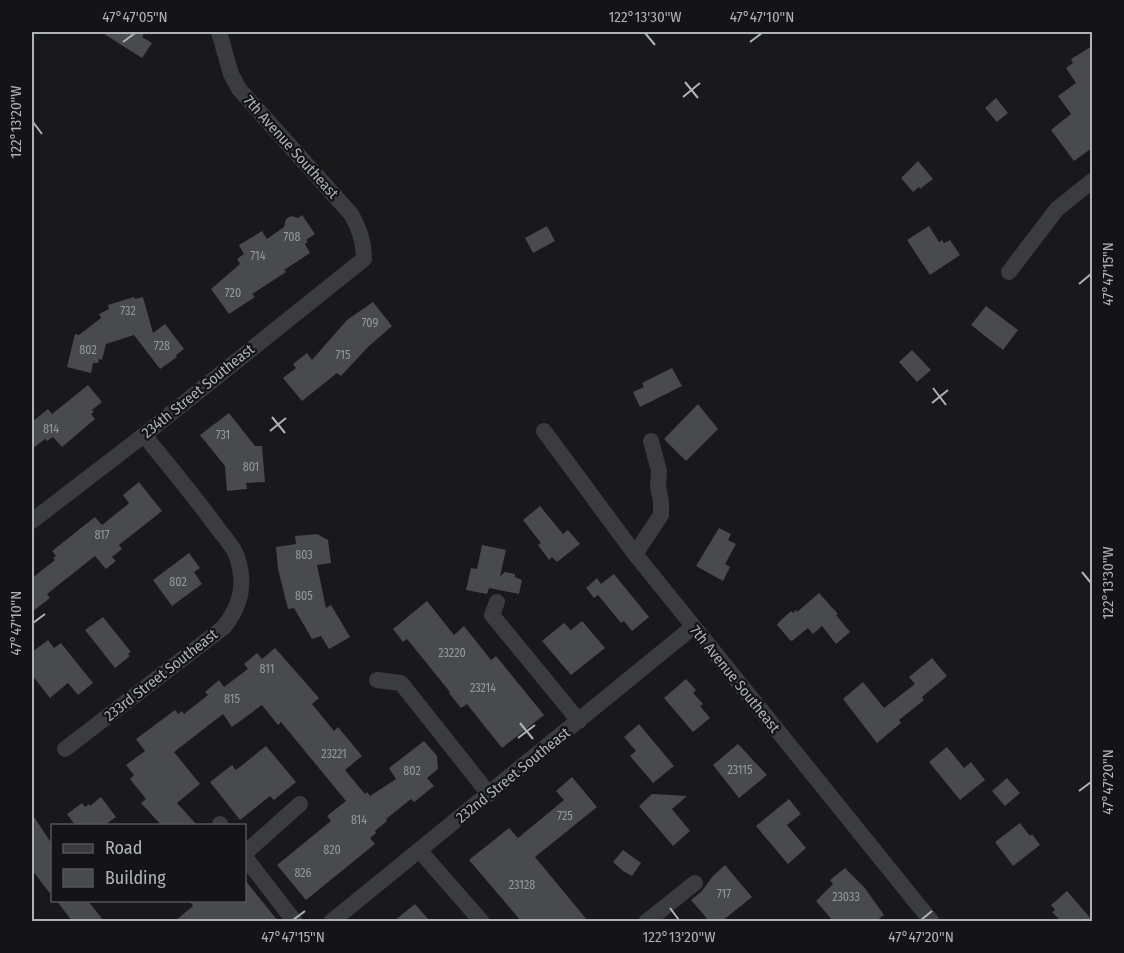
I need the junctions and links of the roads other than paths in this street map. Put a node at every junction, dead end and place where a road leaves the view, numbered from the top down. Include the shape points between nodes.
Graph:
1 (219, 32) edge
2 (1092, 181) edge
3 (364, 259) joint
4 (1009, 272) dead end
5 (544, 431) dead end
6 (144, 435) junction
7 (651, 441) dead end
8 (32, 521) edge
9 (635, 554) junction
10 (497, 602) dead end
11 (693, 627) junction
12 (377, 680) dead end
13 (579, 721) junction
14 (64, 749) dead end
15 (489, 794) junction
16 (300, 804) dead end
17 (420, 851) junction
18 (246, 853) edge
19 (246, 858) edge
20 (694, 883) dead end
21 (295, 921) edge
22 (331, 921) edge
23 (482, 921) edge
24 (646, 921) edge
25 (932, 921) edge

1 - 3 street, 7th Avenue Southeast via 239,89 351,214 364,243
2 - 4 street via 1057,209
3 - 6 street, 234th Street Southeast
5 - 9 street, 7th Avenue Southeast
6 - 8 street, 234th Street Southeast
6 - 14 street, 233rd Street Southeast via 237,554 242,574 236,611 224,627
7 - 9 street via 659,471 661,515
9 - 11 street, 7th Avenue Southeast
10 - 13 street via 492,615
11 - 13 street, 232nd Street Southeast
11 - 25 street, 7th Avenue Southeast
12 - 15 street via 401,683
13 - 15 street, 232nd Street Southeast
15 - 17 street, 232nd Street Southeast
16 - 18 street
17 - 22 street, 232nd Street Southeast
17 - 23 street
19 - 21 street
20 - 24 street

